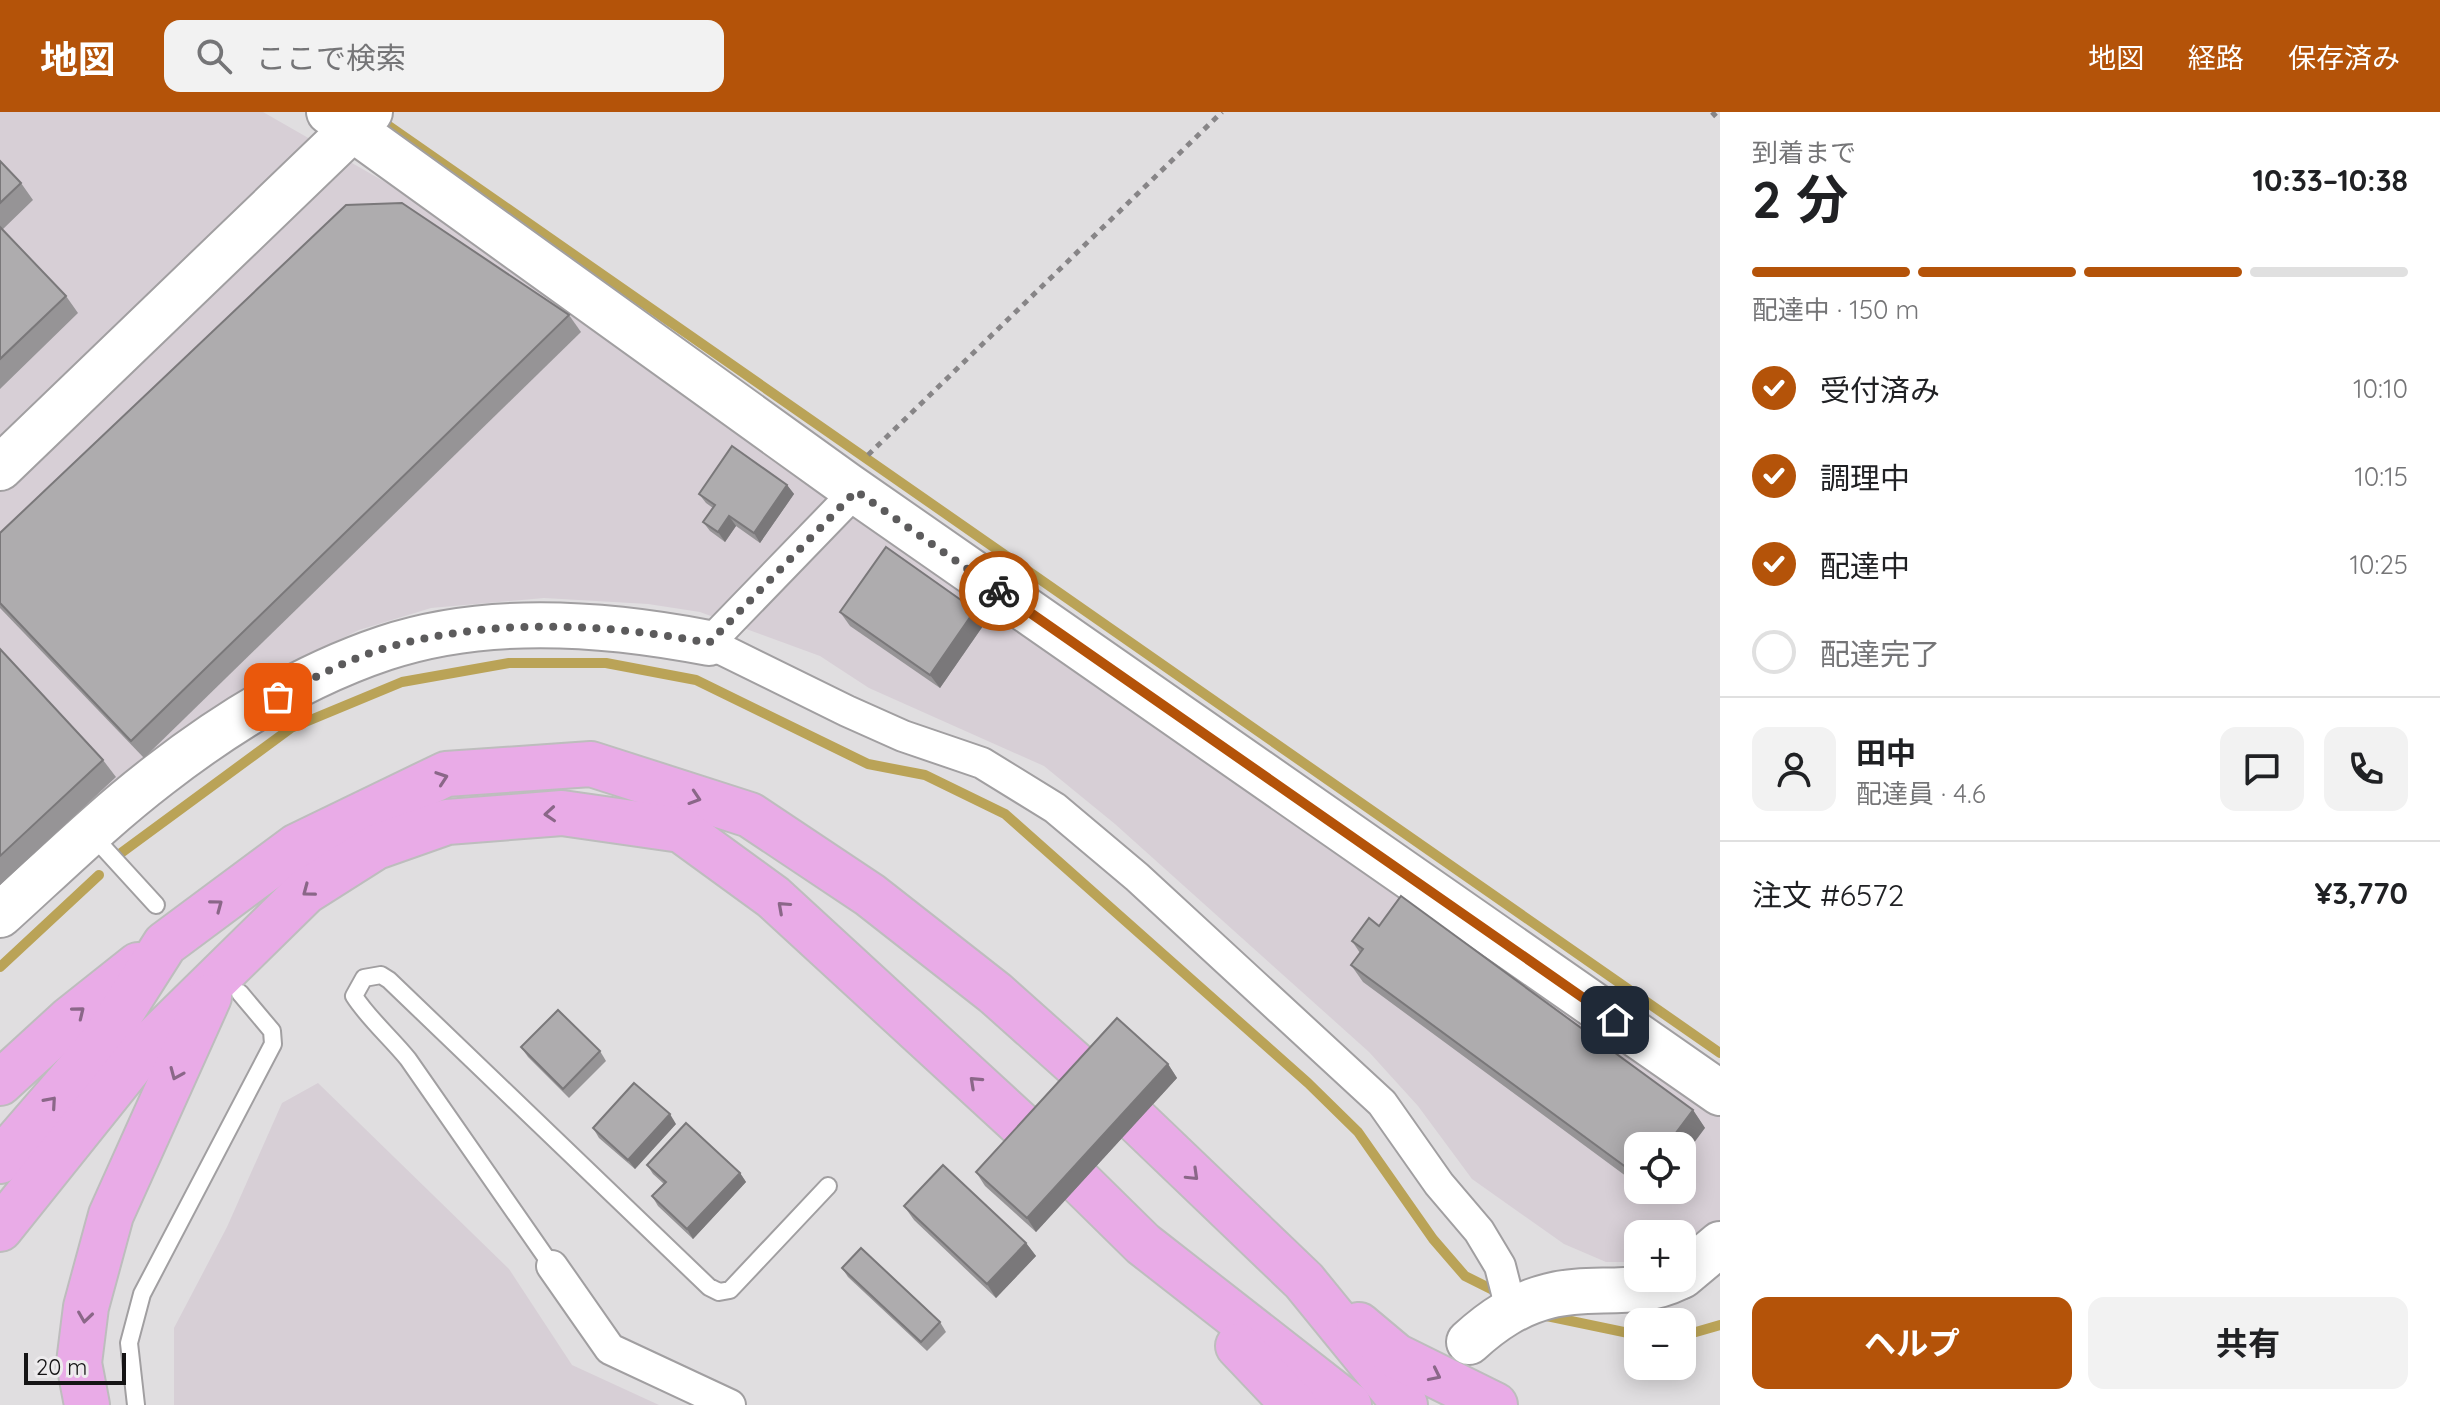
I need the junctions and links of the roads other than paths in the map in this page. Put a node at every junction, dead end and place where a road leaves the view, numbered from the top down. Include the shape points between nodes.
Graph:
1 (350, 118) edge
2 (0, 468) edge
3 (851, 488) junction
4 (709, 643) junction
5 (91, 834) junction
6 (0, 915) edge
7 (161, 925) junction
8 (229, 985) junction
9 (1087, 1075) edge
10 (0, 1083) edge
11 (1720, 1093) edge
12 (1137, 1121) edge
13 (1032, 1135) edge
14 (0, 1161) edge
15 (1081, 1183) edge
16 (828, 1186) dead end
17 (0, 1229) edge
18 (1143, 1244) junction
19 (1720, 1244) edge
20 (1696, 1264) edge
21 (552, 1266) joint
22 (1304, 1281) junction
23 (1624, 1290) edge
24 (1525, 1304) junction
25 (1469, 1342) dead end
26 (87, 1405) edge
27 (136, 1405) edge
28 (730, 1405) edge
29 (1294, 1405) edge
30 (1349, 1405) edge
31 (1405, 1405) edge
32 (1495, 1405) edge

1 - 2 street
1 - 3 street
3 - 4 street
3 - 11 street
4 - 5 street via 619,627 505,628 387,647 325,672 255,710 159,774
4 - 24 street via 861,717 982,763 1055,808 1382,1103 1479,1231
5 - 6 street
5 - 7 lane
7 -> 9 highway via 297,846 446,774 591,764 750,815 870,895 995,993
10 -> 7 highway
14 -> 7 highway via 102,1043
13 -> 8 highway via 773,897 681,830 562,813 447,822 376,847 305,892
8 - 17 highway via 141,1053
8 -> 26 highway via 111,1215 84,1321 79,1363
8 - 27 lane via 272,1031 273,1044 142,1294 129,1343
12 -> 22 highway
15 - 18 highway
16 - 21 lane via 730,1290 719,1292 389,980 381,975 364,978 354,996 361,1007 408,1059
18 - 29 highway
18 - 30 highway
19 - 20 street
21 - 28 street via 610,1349
22 - 31 highway
22 -> 32 highway via 1396,1356
23 - 24 street
24 - 25 street

